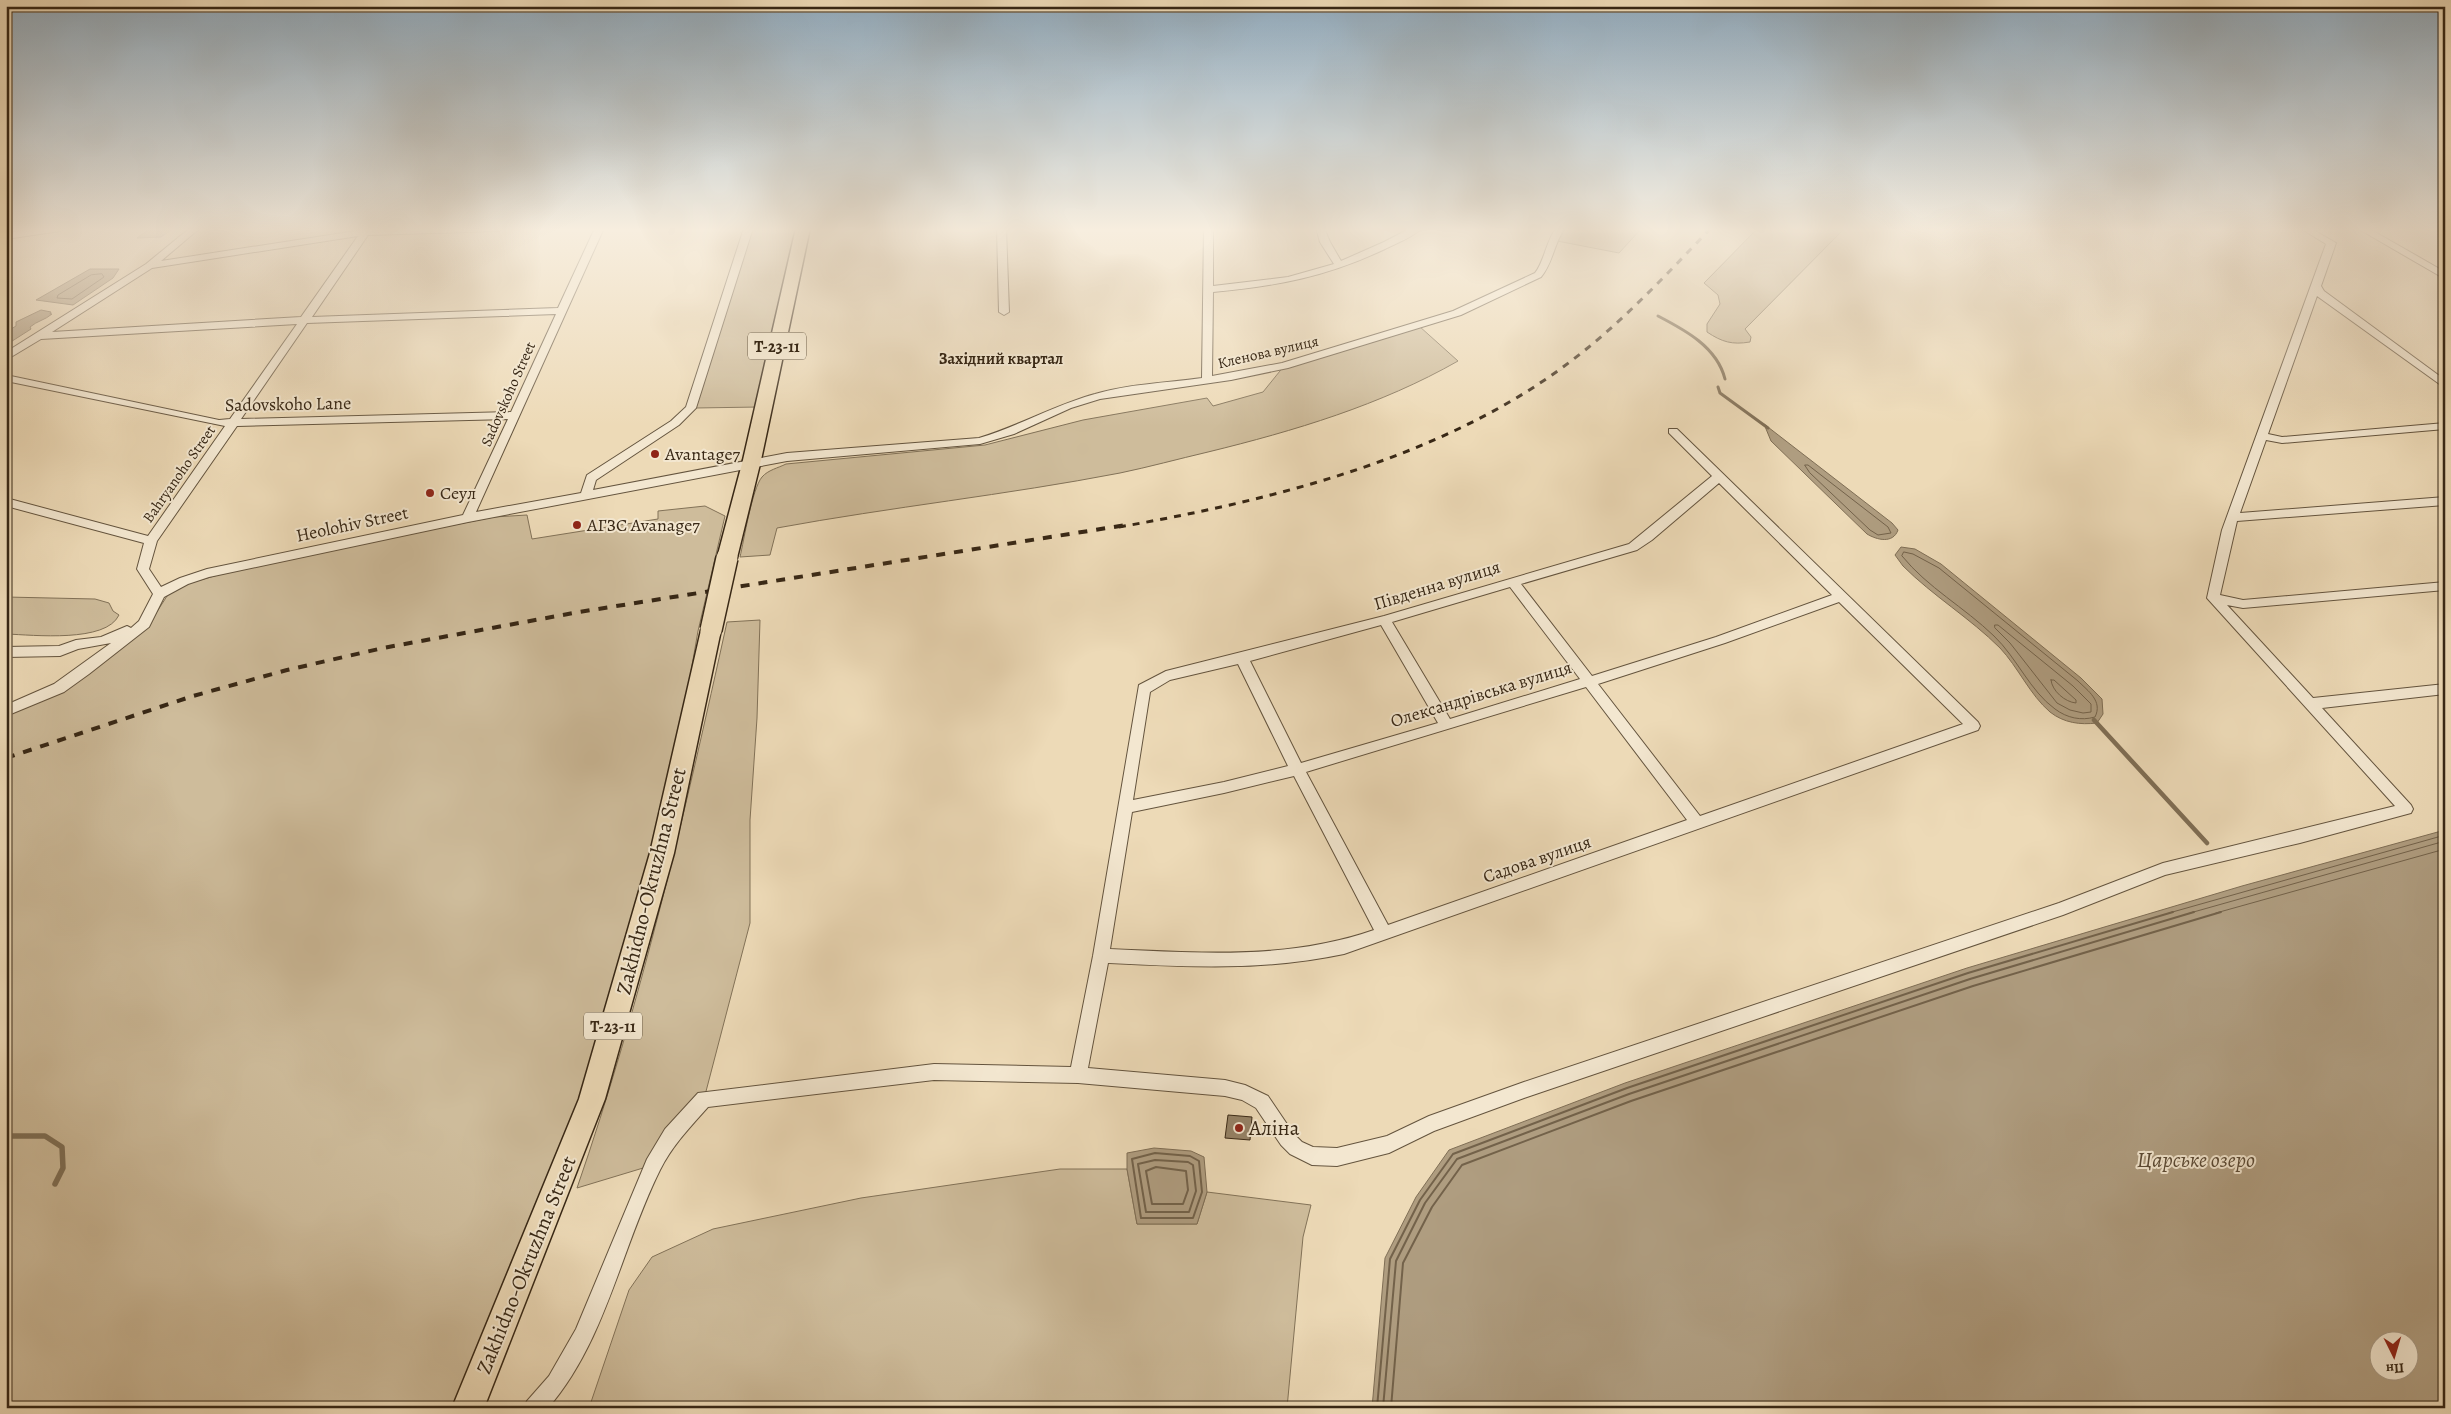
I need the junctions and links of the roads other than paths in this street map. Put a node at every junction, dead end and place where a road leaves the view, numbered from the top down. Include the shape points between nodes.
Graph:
1 (106, 294) edge
2 (323, 294) edge
3 (570, 294) edge
4 (727, 294) edge
5 (788, 294) edge
6 (1003, 294) edge
7 (1207, 294) edge
8 (1498, 294) edge
9 (2313, 294) edge
10 (2321, 294) edge
11 (562, 311) junction
12 (1004, 312) dead end
13 (305, 320) junction
14 (41, 336) junction
15 (6, 357) edge
16 (6, 378) edge
17 (1207, 380) junction
18 (2445, 385) edge
19 (515, 415) junction
20 (232, 424) junction
21 (2445, 426) edge
22 (1673, 431) dead end
23 (2262, 436) junction
24 (751, 464) junction
25 (1720, 476) junction
26 (586, 496) junction
27 (2445, 501) edge
28 (6, 502) edge
29 (468, 518) junction
30 (2232, 518) junction
31 (151, 541) junction
32 (1512, 582) junction
33 (2445, 586) edge
34 (159, 594) junction
35 (1841, 596) junction
36 (2213, 598) junction
37 (1384, 620) junction
38 (144, 624) junction
39 (6, 652) edge
40 (1242, 658) junction
41 (1587, 682) junction
42 (2445, 689) edge
43 (2309, 704) junction
44 (6, 711) edge
45 (1447, 725) junction
46 (1298, 769) junction
47 (1126, 807) junction
48 (1698, 824) junction
49 (1384, 933) junction
50 (1101, 956) junction
51 (1078, 1075) junction
52 (468, 1408) edge
53 (534, 1408) edge

1 - 14 street
2 - 13 street, Bahryanoho Street
3 - 11 street, Sadovskoho Street
4 - 26 street via 690,408 662,432 591,478
5 - 24 main road, Т-23-11
6 - 12 street
7 - 17 street
8 - 17 street, Кленова вулиця via 1457,313 1284,366
9 - 23 street
10 - 18 street
11 - 13 street
11 - 19 street, Sadovskoho Street
13 - 14 street
13 - 20 street, Bahryanoho Street
14 - 15 street
16 - 20 street, Sadovskoho Lane
17 - 24 street, Кленова вулиця via 1098,396 1010,432 980,440 787,457
19 - 20 street, Sadovskoho Lane
19 - 29 street, Sadovskoho Street
20 - 31 street, Bahryanoho Street
21 - 23 street via 2282,440
22 - 25 street
23 - 30 street
24 - 26 street, Heolohiv Street
24 - 52 main road, Zakhidno-Okruzhna Street / Т-23-11, bridge via 662,853 592,1099
25 - 32 street, Південна вулиця via 1632,547
25 - 35 street
26 - 29 street, Heolohiv Street
27 - 30 street
28 - 31 street
29 - 34 street, Heolohiv Street via 256,561 184,581
30 - 36 street
31 - 34 street, Bahryanoho Street via 143,569
32 - 37 street, Південна вулиця
32 - 41 street
33 - 36 street via 2243,604
34 - 38 street
35 - 41 street, Олександрівська вулиця via 1724,639
35 - 48 street, Садова вулиця via 1973,726
36 - 43 street
37 - 40 street, Південна вулиця
37 - 45 street
38 - 39 street via 103,641 76,644 60,651
38 - 44 street via 59,688
40 - 46 street
40 - 47 street, Південна вулиця via 1166,676 1144,689
41 - 45 street, Олександрівська вулиця
41 - 48 street
42 - 43 street
43 - 51 street via 2406,809 2163,869 2021,922 1524,1090 1429,1124 1389,1144 1337,1157 1312,1156 1296,1148 1262,1102 1245,1092
45 - 46 street, Олександрівська вулиця
46 - 47 street, Олександрівська вулиця via 1208,792
46 - 49 street
47 - 50 street
48 - 49 street, Садова вулиця via 1540,876
49 - 50 street, Садова вулиця via 1314,954 1276,959
50 - 51 street
51 - 53 street via 934,1072 704,1099 672,1135 653,1166 583,1336 556,1383

